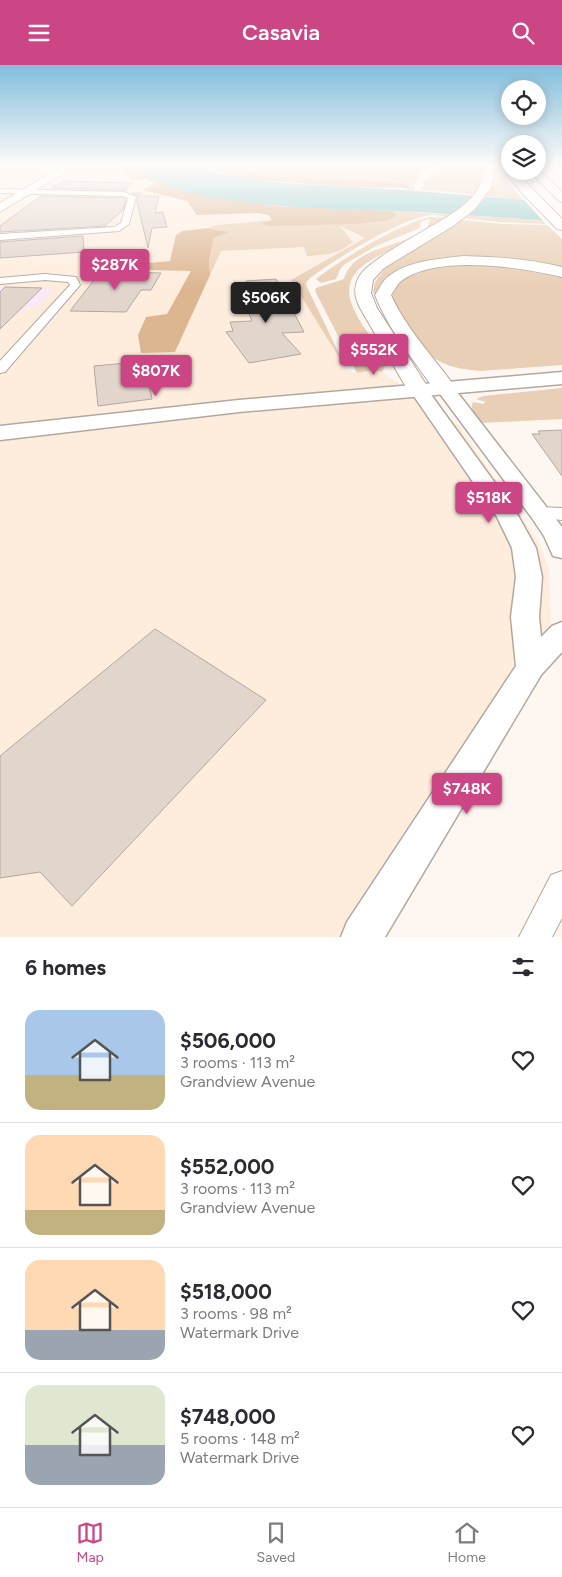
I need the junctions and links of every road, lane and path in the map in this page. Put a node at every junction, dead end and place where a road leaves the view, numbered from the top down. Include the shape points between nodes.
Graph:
1 (130, 207) edge
2 (470, 207) edge
3 (543, 207) edge
4 (562, 225) edge
5 (0, 237) edge
6 (562, 272) edge
7 (0, 281) edge
8 (0, 369) edge
9 (562, 378) edge
10 (444, 387) junction
11 (418, 389) junction
12 (0, 433) edge
13 (551, 514) edge
14 (562, 550) edge
15 (562, 633) edge
16 (531, 667) junction
17 (562, 885) edge
18 (362, 937) edge
19 (535, 937) edge

1 - 5 street via 125,224 116,229
2 - 11 main road via 452,222 374,267 364,280 362,291 368,307
3 - 4 main road
6 - 10 main road via 503,262 450,262 406,271 390,281 383,295 394,320
7 - 8 street via 45,277 72,279 75,285
9 - 10 main road
10 - 11 main road
10 - 13 street
11 - 12 main road
11 - 16 street via 508,517 524,548 529,577 525,617
13 - 14 street
15 - 16 street
16 - 18 street
17 - 19 street

